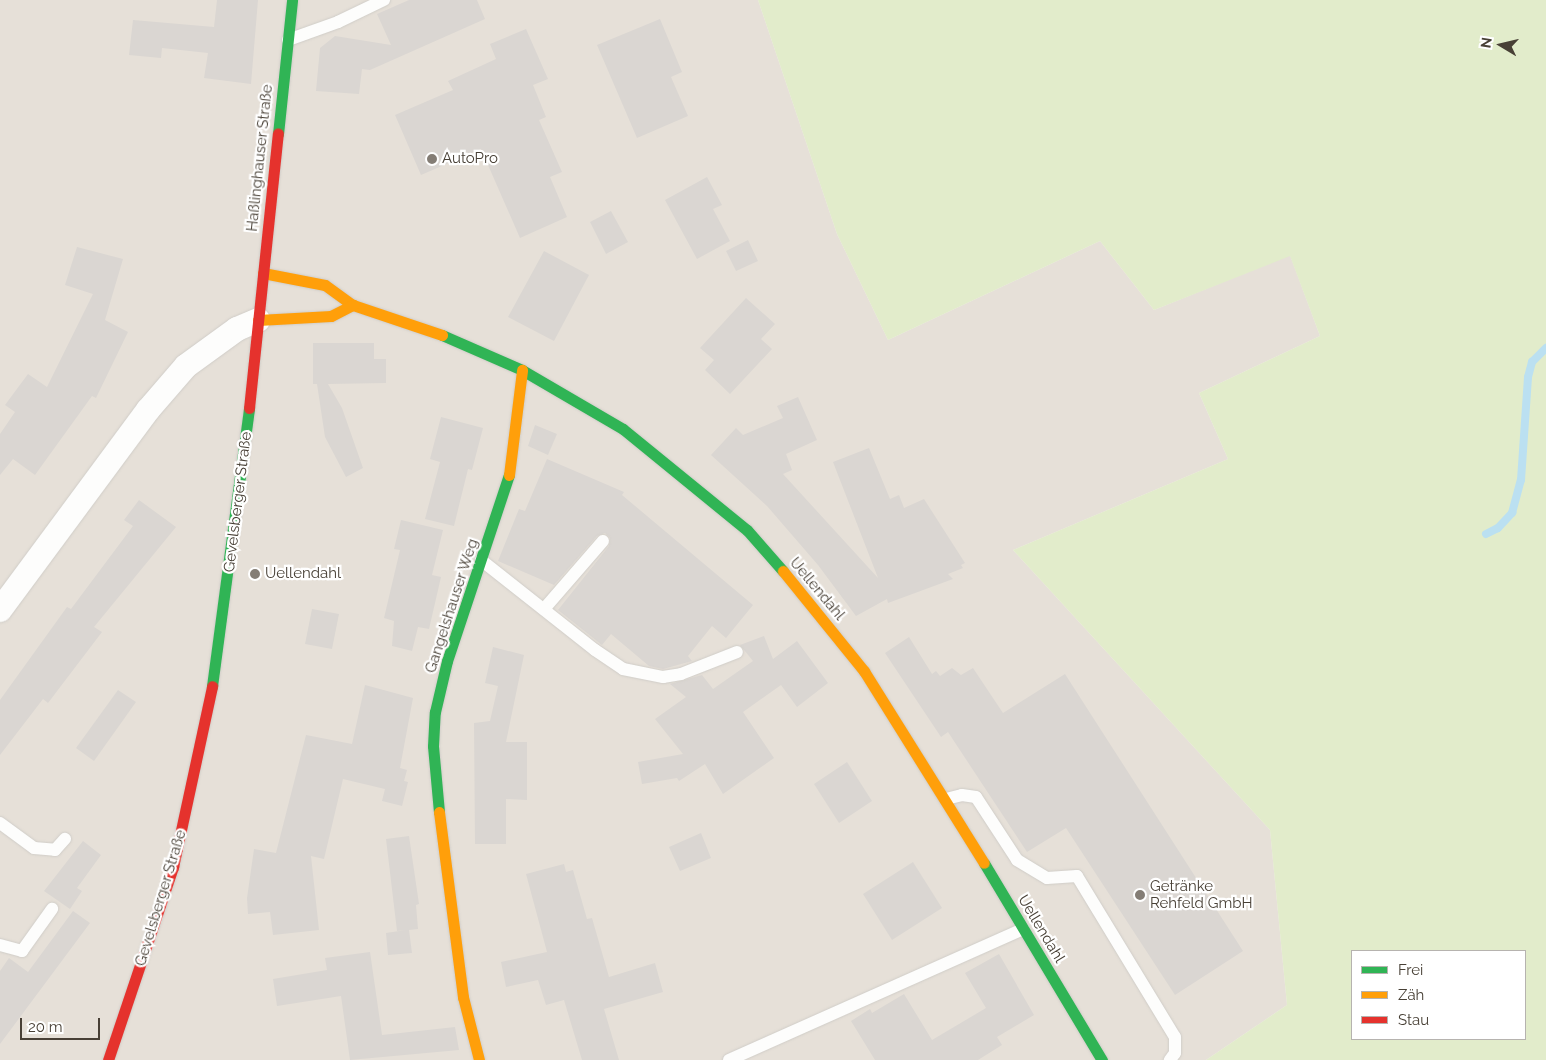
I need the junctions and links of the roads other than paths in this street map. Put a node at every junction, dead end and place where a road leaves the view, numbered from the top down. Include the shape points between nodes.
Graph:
1 (292, 0) edge
2 (384, 0) edge
3 (288, 40) junction
4 (263, 274) junction
5 (353, 305) junction
6 (258, 320) junction
7 (522, 370) junction
8 (603, 541) dead end
9 (481, 560) junction
10 (544, 609) junction
11 (0, 610) edge
12 (737, 652) dead end
13 (946, 799) junction
14 (0, 824) edge
15 (65, 839) dead end
16 (52, 909) dead end
17 (1023, 929) junction
18 (0, 945) edge
19 (108, 1060) edge
20 (479, 1060) edge
21 (729, 1060) edge
22 (1102, 1060) edge
23 (1170, 1060) edge

1 - 3 main road, Haßlinghauser Straße
2 - 3 lane via 338,22
3 - 4 main road, Haßlinghauser Straße
4 - 5 main road, Uellendahl via 325,285
4 - 6 main road, Haßlinghauser Straße
5 - 6 main road via 331,316
5 - 7 main road, Uellendahl via 409,322
6 - 11 street via 237,329 186,366 148,410
6 - 19 main road, Gevelsberger Straße via 237,510 208,710 173,867
7 - 9 main road, Gangelshauser Weg via 508,479
7 - 13 main road, Uellendahl via 623,429 747,530 806,596 864,671
8 - 10 lane
9 - 10 lane
9 - 20 main road, Gangelshauser Weg via 447,661 435,712 433,746 445,875 463,997
10 - 12 lane via 594,650 623,668 644,675 663,677 681,674
13 - 17 main road, Uellendahl
13 - 23 lane via 962,795 976,797 1017,860 1047,878 1077,876 1175,1037 1175,1053
14 - 15 lane via 34,848 55,850
16 - 18 lane via 22,951
17 - 21 lane
17 - 22 main road, Uellendahl

